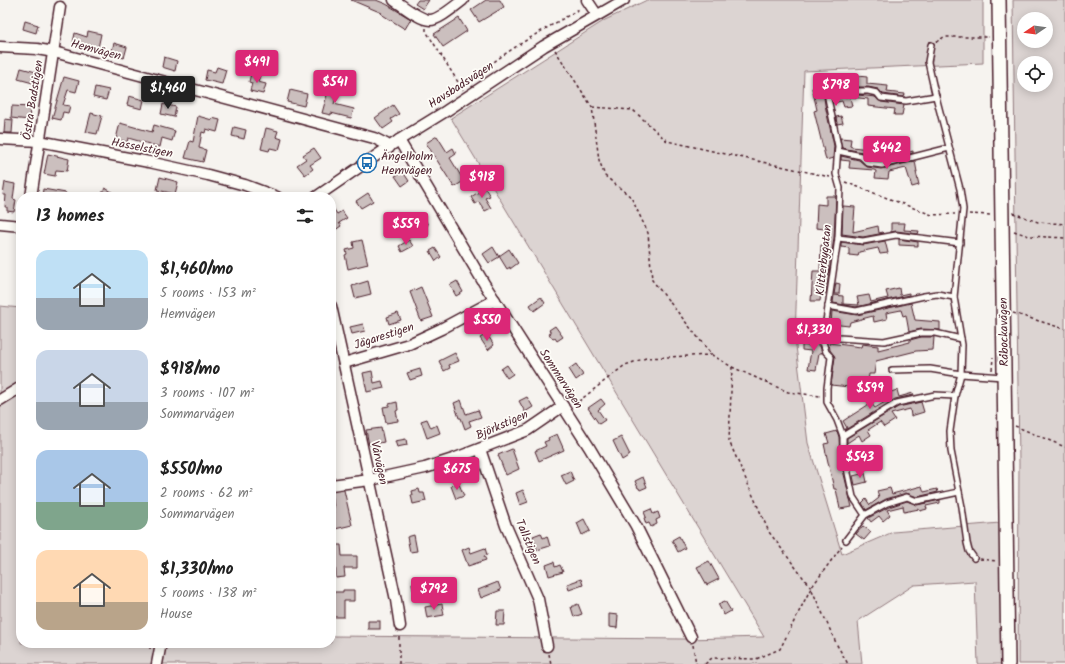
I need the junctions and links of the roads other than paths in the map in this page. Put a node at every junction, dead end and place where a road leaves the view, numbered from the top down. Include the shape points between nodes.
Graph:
1 (394, 0) edge
2 (463, 0) edge
3 (587, 0) edge
4 (624, 0) edge
5 (999, 0) edge
6 (60, 7) dead end
7 (597, 15) junction
8 (931, 45) road end
9 (0, 47) edge
10 (54, 52) junction
11 (936, 96) junction
12 (0, 139) edge
13 (399, 140) junction
14 (39, 141) junction
15 (389, 148) junction
16 (949, 148) junction
17 (838, 151) junction
18 (32, 192) edge
19 (264, 192) edge
20 (323, 192) edge
21 (0, 224) edge
22 (16, 226) edge
23 (838, 238) junction
24 (960, 243) junction
25 (954, 296) junction
26 (495, 300) junction
27 (828, 306) junction
28 (336, 328) edge
29 (824, 337) junction
30 (961, 339) junction
31 (344, 362) junction
32 (892, 370) dead end
33 (961, 374) junction
34 (1004, 377) junction
35 (16, 390) edge
36 (955, 396) junction
37 (0, 400) edge
38 (564, 408) junction
39 (843, 436) junction
40 (480, 449) junction
41 (370, 480) junction
42 (336, 484) edge
43 (959, 492) junction
44 (865, 515) junction
45 (846, 540) road end
46 (974, 558) road end
47 (400, 626) road end
48 (691, 637) road end
49 (547, 646) dead end
50 (160, 648) edge
51 (158, 664) edge
52 (1008, 664) edge

1 - 2 street via 422,18 431,20
3 - 7 street
4 - 7 street, Havsbadsvägen
5 - 34 street, Råbockavägen
6 - 10 street, Östra Badstigen
7 - 13 street, Havsbadsvägen via 550,42
8 - 11 lane via 928,62
9 - 10 street, Hemvägen
10 - 14 street, Östra Badstigen
10 - 15 street, Hemvägen via 374,138
11 - 16 lane
11 - 17 lane, Klitterbygatan via 906,101 881,98 877,93 868,91 830,95 828,98
12 - 14 street, Hasselstigen
13 - 15 street, Havsbadsvägen
13 - 26 street, Sommarvägen
14 - 18 street, Östra Badstigen
14 - 19 street, Hasselstigen via 208,175
15 - 20 street, Havsbadsvägen
16 - 17 lane via 882,165 868,163 861,156
16 - 24 lane via 960,189
17 - 23 lane, Klitterbygatan
21 - 22 street
23 - 24 lane via 863,241 896,235
23 - 27 lane, Klitterbygatan
24 - 25 lane
25 - 27 lane via 937,294 856,311
25 - 30 lane
26 - 31 street, Jägarestigen via 408,344
26 - 38 street, Sommarvägen
27 - 29 lane, Klitterbygatan
28 - 31 street, Vårvägen
29 - 30 lane via 884,341 921,333 935,333
29 - 39 lane, Klitterbygatan via 826,352 831,357 827,402 838,420
30 - 33 lane
31 - 41 street, Vårvägen
32 - 33 lane via 930,369
33 - 34 lane
33 - 36 lane
34 - 52 street, Råbockavägen
35 - 37 street
36 - 39 lane via 935,395 897,403
36 - 43 lane via 950,440
38 - 40 street, Björkstigen via 528,430
38 - 48 street, Sommarvägen via 636,526
39 - 44 lane, Klitterbygatan via 843,449 853,497
40 - 41 street, Björkstigen via 425,468
40 - 49 street, Tallstigen via 506,526 538,599
41 - 42 street, Björkstigen
41 - 47 street, Vårvägen
43 - 44 lane via 917,502 907,497 887,503
43 - 46 lane via 967,543
44 - 45 lane
50 - 51 street

